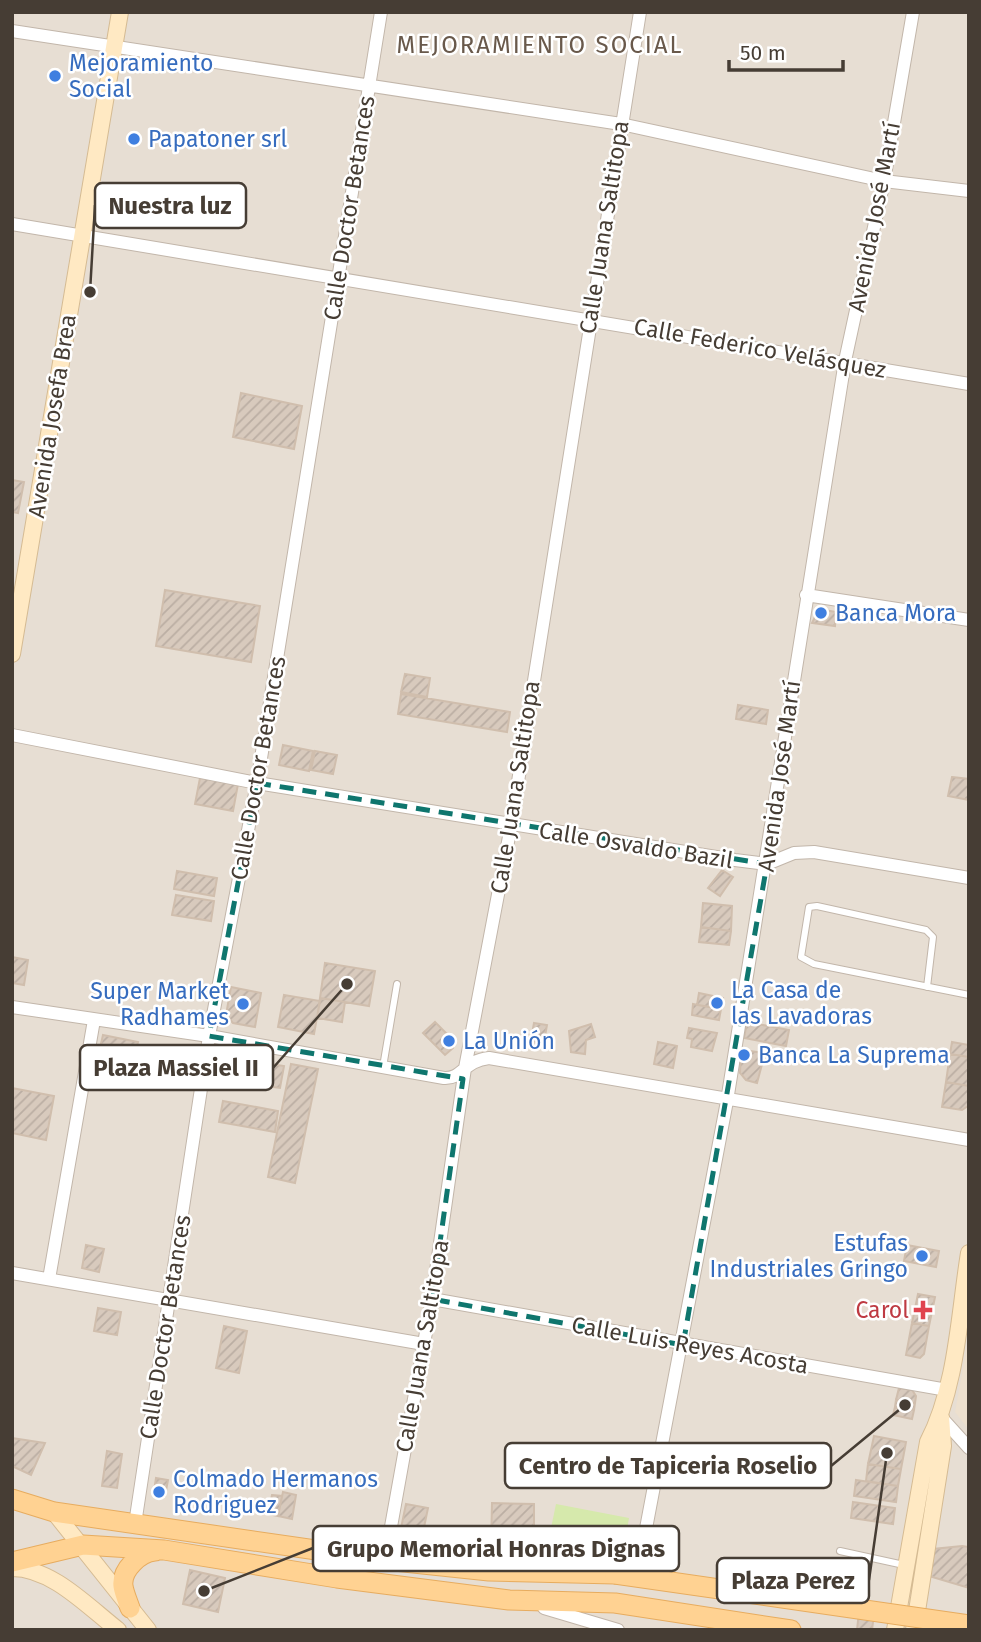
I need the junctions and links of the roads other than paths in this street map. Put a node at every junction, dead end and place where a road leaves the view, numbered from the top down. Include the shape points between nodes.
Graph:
1 (120, 12) edge
2 (381, 12) edge
3 (640, 12) edge
4 (913, 12) edge
5 (12, 31) edge
6 (114, 47) junction
7 (368, 86) junction
8 (621, 124) junction
9 (884, 181) junction
10 (969, 191) edge
11 (12, 224) edge
12 (81, 235) junction
13 (339, 279) junction
14 (589, 319) junction
15 (845, 361) junction
16 (969, 384) edge
17 (806, 595) junction
18 (969, 620) edge
19 (12, 654) edge
20 (12, 735) edge
21 (257, 783) junction
22 (511, 825) junction
23 (766, 864) junction
24 (969, 878) edge
25 (397, 984) dead end
26 (927, 987) junction
27 (969, 995) edge
28 (12, 1007) edge
29 (94, 1020) junction
30 (209, 1036) junction
31 (383, 1068) junction
32 (465, 1068) junction
33 (727, 1101) junction
34 (969, 1140) edge
35 (969, 1253) edge
36 (12, 1273) edge
37 (49, 1279) junction
38 (170, 1298) junction
39 (432, 1299) junction
40 (424, 1343) junction
41 (683, 1345) junction
42 (947, 1390) junction
43 (941, 1417) junction
44 (969, 1448) edge
45 (12, 1499) edge
46 (54, 1512) junction
47 (135, 1524) junction
48 (645, 1539) dead end
49 (83, 1545) junction
50 (164, 1550) junction
51 (840, 1551) dead end
52 (385, 1560) junction
53 (12, 1562) edge
54 (906, 1565) junction
55 (12, 1568) edge
56 (509, 1600) junction
57 (130, 1608) junction
58 (969, 1625) edge
59 (117, 1630) edge
60 (148, 1630) edge
61 (618, 1630) edge
62 (791, 1630) edge
63 (895, 1630) edge
64 (914, 1630) edge

1 - 6 main road, Avenida Josefa Brea
2 - 7 street, Calle Doctor Betances
3 - 8 street, Calle Juana Saltitopa
4 - 9 street, Avenida José Martí
5 - 6 street
6 - 7 street
6 - 12 main road, Avenida Josefa Brea
7 - 8 street
7 - 13 street, Calle Doctor Betances
8 - 9 street
8 - 14 street, Calle Juana Saltitopa
9 - 10 street
9 - 15 street, Avenida José Martí
11 - 12 street, Calle Federico Velásquez
12 - 13 street, Calle Federico Velásquez
12 - 19 main road, Avenida Josefa Brea
13 - 14 street, Calle Federico Velásquez
13 - 21 street, Calle Doctor Betances
14 - 15 street, Calle Federico Velásquez
14 - 22 street, Calle Juana Saltitopa
15 - 16 street, Calle Federico Velásquez
15 - 17 street, Avenida José Martí
17 - 18 street
17 - 23 street, Avenida José Martí
20 - 21 street, Calle Osvaldo Bazil
21 - 22 street, Calle Osvaldo Bazil
21 - 30 street, Calle Doctor Betances
22 - 23 street, Calle Osvaldo Bazil
22 - 32 street, Calle Juana Saltitopa
23 - 24 street, Calle Osvaldo Bazil via 794,853 814,852
23 - 33 street, Avenida José Martí
25 - 31 lane
26 - 26 lane via 806,961 801,957 808,907 926,930 933,937
26 - 27 lane
28 - 29 street
29 - 30 street
29 - 37 street
30 - 31 street
30 - 38 street, Calle Doctor Betances
31 - 32 street via 450,1078
32 - 33 street via 471,1061 489,1058
32 - 39 street, Calle Juana Saltitopa
33 - 34 street
33 - 41 street, Avenida José Martí
35 - 42 main road
36 - 37 street
37 - 38 street
38 - 40 street
38 - 47 street, Calle Doctor Betances
39 - 40 street, Calle Juana Saltitopa
39 - 41 street, Calle Luis Reyes Acosta
40 - 52 street, Calle Juana Saltitopa
41 - 42 street, Calle Luis Reyes Acosta
41 - 48 street, Avenida José Martí
42 - 43 main road
43 - 44 street
43 - 54 main road via 928,1442
43 - 64 main road via 943,1446
45 - 46 main road
46 - 47 main road
46 - 49 main road
47 - 52 main road
49 - 50 main road
49 - 53 main road
49 - 57 main road
50 - 56 main road
50 - 57 main road via 141,1554 125,1574 122,1585
51 - 54 lane
52 - 58 main road, bridge via 489,1571 615,1574
54 - 63 main road
55 - 59 main road via 44,1574
56 - 61 street
56 - 62 main road via 615,1603
57 - 60 main road

